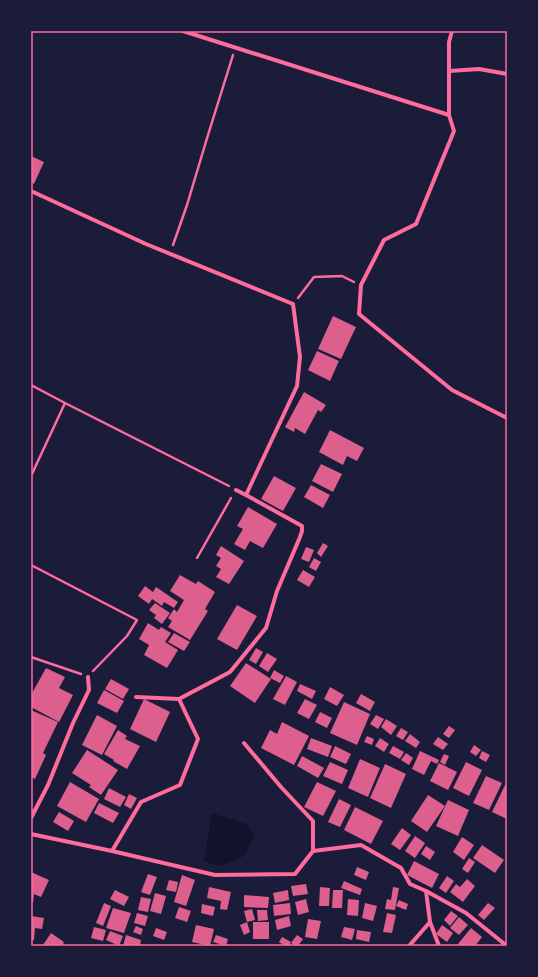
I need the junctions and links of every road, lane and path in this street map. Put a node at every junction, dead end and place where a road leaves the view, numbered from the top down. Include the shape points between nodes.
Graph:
1 (183, 31) edge
2 (452, 31) edge
3 (234, 47) junction
4 (449, 70) junction
5 (507, 74) edge
6 (450, 115) junction
7 (31, 190) edge
8 (170, 254) junction
9 (361, 285) junction
10 (293, 304) junction
11 (31, 385) edge
12 (65, 403) junction
13 (507, 418) edge
14 (31, 476) edge
15 (236, 490) junction
16 (246, 495) junction
17 (197, 558) dead end
18 (31, 565) edge
19 (31, 657) edge
20 (88, 676) junction
21 (136, 698) dead end
22 (180, 699) junction
23 (244, 743) dead end
24 (31, 818) edge
25 (31, 834) edge
26 (112, 851) junction
27 (314, 851) junction
28 (426, 891) junction
29 (430, 922) junction
30 (409, 946) edge
31 (438, 946) edge
32 (507, 946) edge

1 - 3 street
2 - 4 street via 449,42
3 - 6 street
3 - 8 path via 233,58
4 - 5 street via 479,69
4 - 6 street
6 - 9 street via 454,131 416,224 384,240
7 - 8 street
8 - 10 street
9 - 10 path via 342,276 314,277
9 - 13 street via 359,314 452,390
10 - 16 street via 300,357 297,386
11 - 12 path
12 - 14 path
12 - 15 path
15 - 16 street
15 - 17 path
16 - 22 street via 298,523 302,526 302,531 277,591 266,628 230,672
18 - 20 path via 137,620 127,636
19 - 20 path
20 - 24 street via 89,690
21 - 22 street
22 - 26 street via 198,739 180,785 141,802
23 - 27 street via 313,820
25 - 26 street
26 - 27 street via 215,875 294,874
27 - 28 street via 361,845 401,868 410,884
28 - 29 street
28 - 32 street via 466,913
29 - 30 street
29 - 31 street

